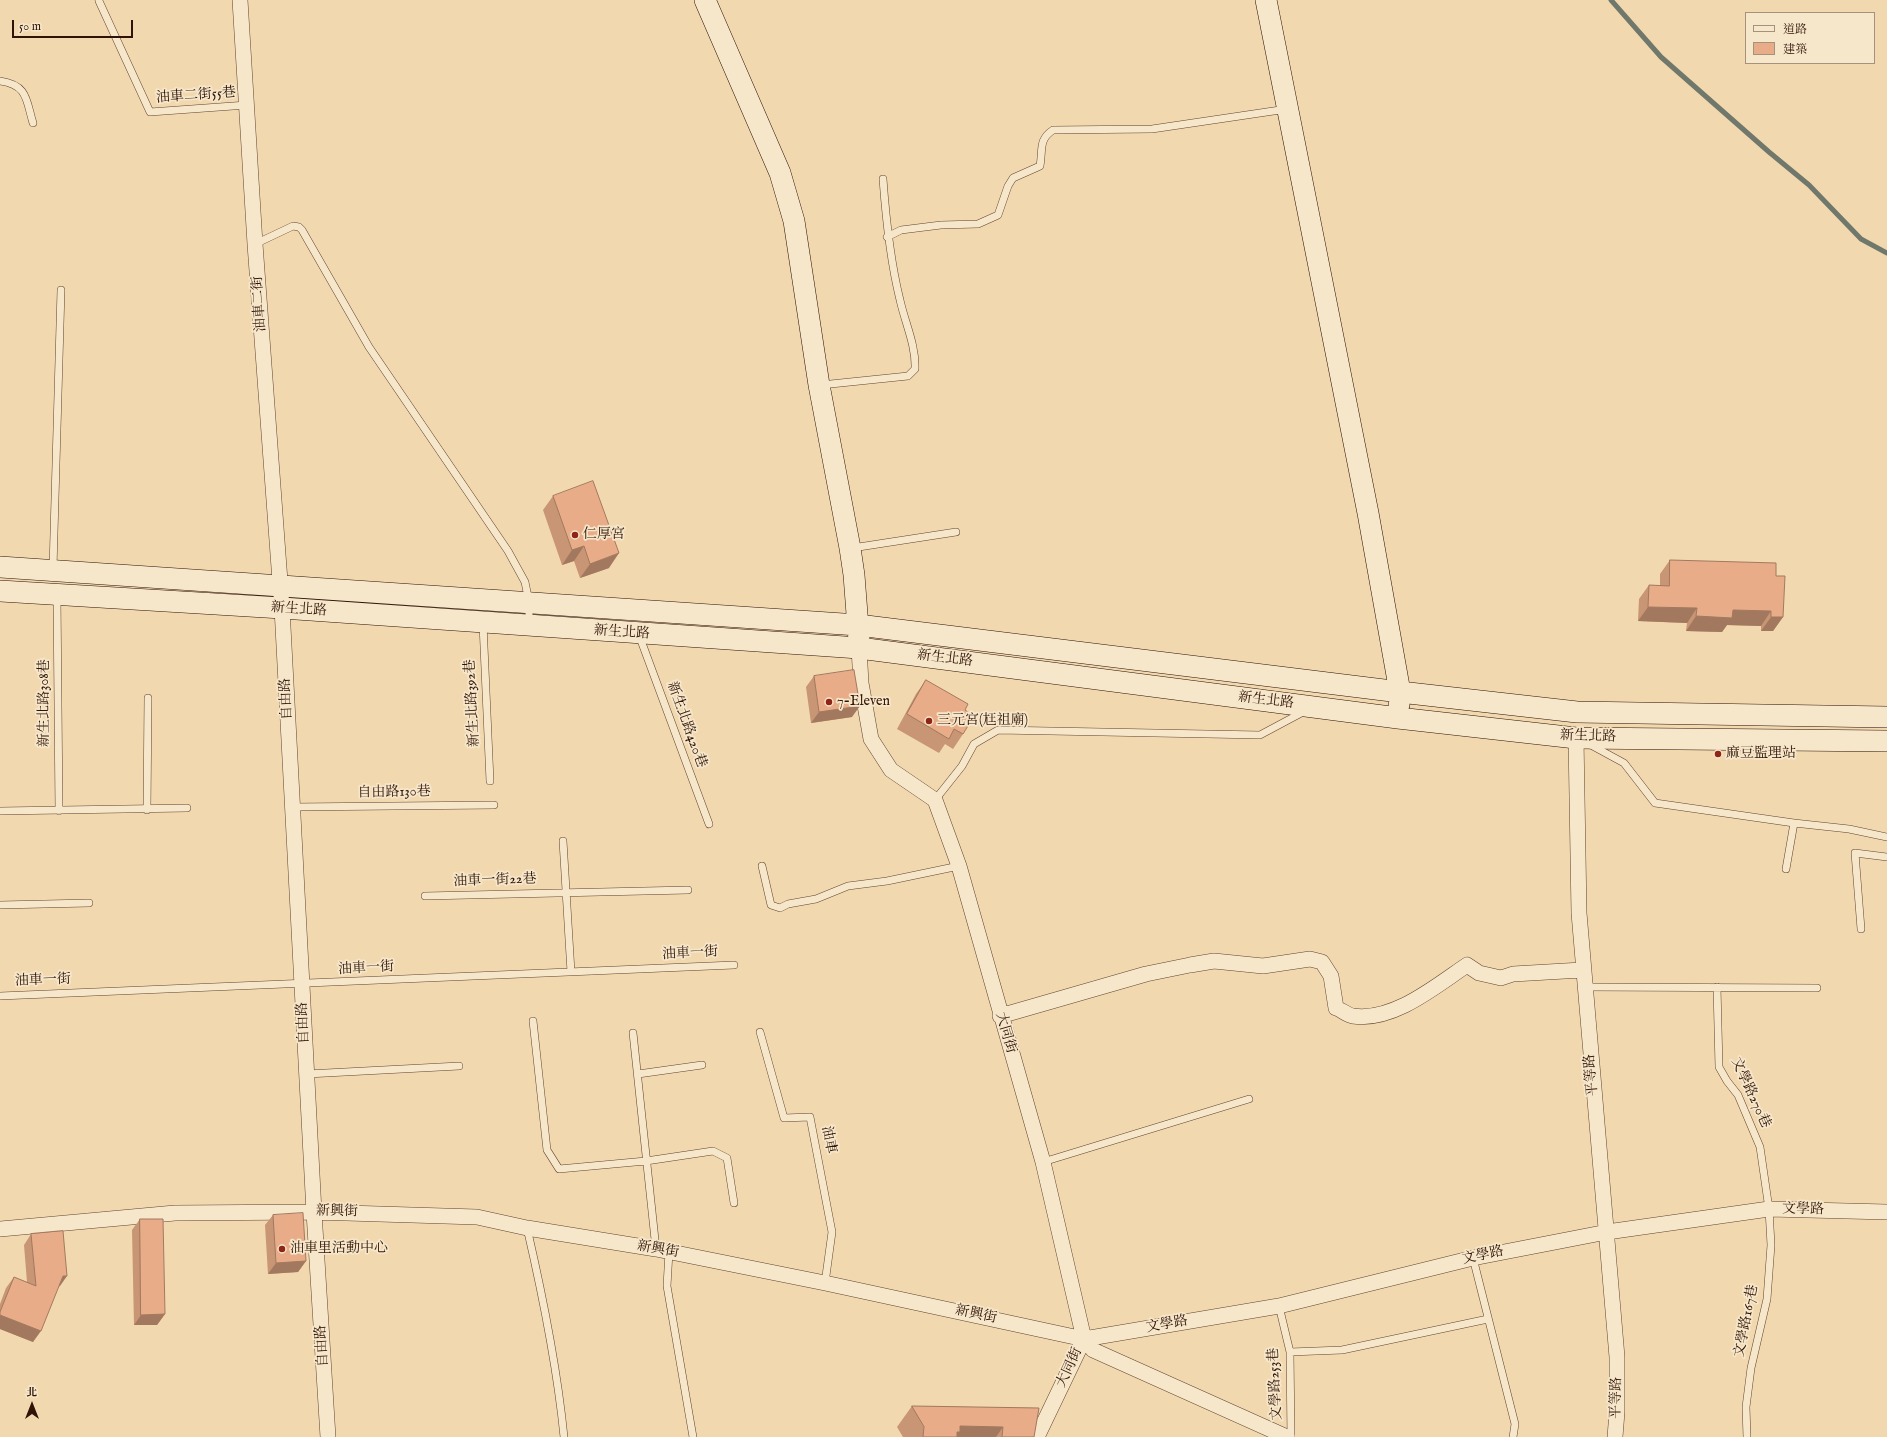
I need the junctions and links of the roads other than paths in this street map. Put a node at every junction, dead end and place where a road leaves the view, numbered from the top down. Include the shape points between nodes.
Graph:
1 (240, 0) edge
2 (705, 0) edge
3 (1266, 0) edge
4 (99, 1) edge
5 (0, 81) edge
6 (247, 105) junction
7 (1287, 109) junction
8 (33, 123) dead end
9 (882, 179) dead end
10 (887, 237) junction
11 (255, 244) junction
12 (61, 290) dead end
13 (819, 385) junction
14 (956, 532) dead end
15 (850, 548) junction
16 (0, 567) edge
17 (53, 570) junction
18 (280, 585) junction
19 (0, 591) edge
20 (57, 596) junction
21 (529, 602) junction
22 (282, 608) junction
23 (483, 623) junction
24 (528, 626) junction
25 (858, 626) junction
26 (639, 634) junction
27 (859, 648) junction
28 (1400, 692) junction
29 (148, 698) dead end
30 (1312, 708) junction
31 (1577, 712) junction
32 (1887, 717) edge
33 (1398, 718) junction
34 (1576, 738) junction
35 (1887, 741) edge
36 (490, 782) dead end
37 (935, 800) junction
38 (494, 804) dead end
39 (293, 807) junction
40 (188, 808) dead end
41 (147, 810) junction
42 (0, 811) edge
43 (59, 811) junction
44 (1794, 823) junction
45 (709, 824) dead end
46 (1887, 837) edge
47 (563, 841) dead end
48 (1887, 857) edge
49 (762, 866) dead end
50 (959, 866) junction
51 (1786, 869) dead end
52 (688, 890) dead end
53 (566, 892) junction
54 (425, 896) dead end
55 (89, 903) dead end
56 (0, 905) edge
57 (1861, 929) dead end
58 (734, 965) dead end
59 (1582, 970) junction
60 (571, 972) junction
61 (302, 984) junction
62 (1584, 986) junction
63 (1717, 987) junction
64 (1817, 988) dead end
65 (0, 996) edge
66 (1000, 1016) junction
67 (533, 1021) dead end
68 (760, 1032) dead end
69 (633, 1033) dead end
70 (702, 1065) dead end
71 (459, 1066) dead end
72 (307, 1074) junction
73 (638, 1074) junction
74 (1249, 1099) dead end
75 (646, 1161) junction
76 (1043, 1162) junction
77 (734, 1203) dead end
78 (1769, 1209) junction
79 (314, 1212) junction
80 (1887, 1212) edge
81 (527, 1228) junction
82 (0, 1229) edge
83 (1606, 1232) junction
84 (662, 1251) junction
85 (1473, 1258) junction
86 (825, 1283) junction
87 (1279, 1306) junction
88 (1488, 1319) junction
89 (1084, 1339) junction
90 (1290, 1352) junction
91 (328, 1437) edge
92 (564, 1437) edge
93 (693, 1437) edge
94 (1038, 1437) edge
95 (1287, 1437) edge
96 (1291, 1437) edge
97 (1513, 1437) edge
98 (1615, 1437) edge
99 (1747, 1437) edge

1 - 6 street, 油車二街
2 - 13 main road via 780,172 794,221
3 - 7 main road
4 - 6 lane, 油車二街55巷 via 150,112
5 - 8 lane via 19,86 24,93
6 - 11 street, 油車二街
7 - 10 lane via 1152,129 1054,130 1046,135 1042,145 1040,166 1013,178 998,215 978,224 901,230
7 - 28 main road via 1366,505
9 - 10 lane
10 - 13 lane via 900,301 916,357 916,369 908,376
11 - 18 street, 油車二街
11 - 21 lane via 293,226 300,227 369,347 508,551 526,582
12 - 17 lane
13 - 15 main road
14 - 15 lane
15 - 25 main road
16 - 17 main road, 新生北路
17 - 18 main road, 新生北路
18 - 21 main road, 新生北路
18 - 22 street, 油車二街
19 - 20 main road, 新生北路
20 - 22 main road, 新生北路
20 - 43 lane, 新生北路308巷
21 - 24 lane
21 - 25 main road, 新生北路
22 - 23 main road, 新生北路
22 - 39 street, 自由路
23 - 24 main road, 新生北路
23 - 36 lane, 新生北路392巷
24 - 26 main road, 新生北路
25 - 27 main road
25 - 28 main road, 新生北路
26 - 27 main road, 新生北路
26 - 45 lane, 新生北路420巷
27 - 30 main road, 新生北路
27 - 37 street via 861,683 871,739 891,770
28 - 31 main road, 新生北路
28 - 33 main road
29 - 41 lane
30 - 33 main road, 新生北路
30 - 37 lane via 1260,735 998,730 974,744 962,766
31 - 32 main road, 新生北路
31 - 34 main road, 平等路
33 - 34 main road, 新生北路
34 - 35 main road, 新生北路
34 - 44 lane via 1624,763 1655,803
34 - 59 street, 平等路 via 1578,913
37 - 50 street, 大同街
38 - 39 lane, 自由路130巷
39 - 61 street, 自由路
40 - 41 lane
41 - 43 lane
42 - 43 lane
44 - 46 lane via 1849,829
44 - 51 lane
47 - 53 lane
48 - 57 lane via 1855,853
49 - 50 lane via 771,904 780,908 816,899 848,886
50 - 66 street, 大同街
52 - 53 lane, 油車一街22巷
53 - 54 lane, 油車一街22巷
53 - 60 lane
55 - 56 lane
58 - 60 lane, 油車一街
59 - 62 street, 平等路
59 - 66 street via 1513,974 1501,978 1479,973 1467,965 1421,997 1398,1008 1367,1017 1351,1016 1336,1008 1330,976 1322,962 1310,959 1263,966 1214,961 1146,974
60 - 61 lane, 油車一街
61 - 65 lane, 油車一街
61 - 72 street, 自由路
62 - 63 lane
62 - 83 street, 平等路
63 - 64 lane
63 - 78 lane, 文學路270巷 via 1719,1067 1738,1095 1760,1147
66 - 76 street, 大同街
67 - 75 lane via 547,1150 559,1169
68 - 86 lane, 油車 via 784,1118 810,1117 832,1232
69 - 73 lane
70 - 73 lane
71 - 72 lane
72 - 79 street, 自由路
73 - 75 lane
74 - 76 lane
75 - 77 lane via 713,1151 727,1158
75 - 84 lane
76 - 89 street, 大同街
78 - 80 street, 文學路
78 - 83 street, 文學路
78 - 99 lane, 文學路167巷 via 1771,1245 1767,1298 1751,1368 1746,1407
79 - 81 street, 新興街 via 477,1217
79 - 82 street, 新興街 via 175,1213
79 - 91 street, 自由路
81 - 84 street, 新興街
81 - 92 lane via 544,1302 559,1387
83 - 85 street, 文學路
83 - 98 street, 平等路 via 1617,1358 1618,1412
84 - 86 street, 新興街
84 - 93 lane
85 - 87 street, 文學路
85 - 88 lane
86 - 89 street, 新興街
87 - 89 street, 文學路
87 - 90 lane, 文學路253巷
88 - 90 lane via 1342,1350
88 - 97 lane via 1515,1424
89 - 94 street, 大同街
89 - 95 street via 1093,1350
90 - 96 lane, 文學路253巷

